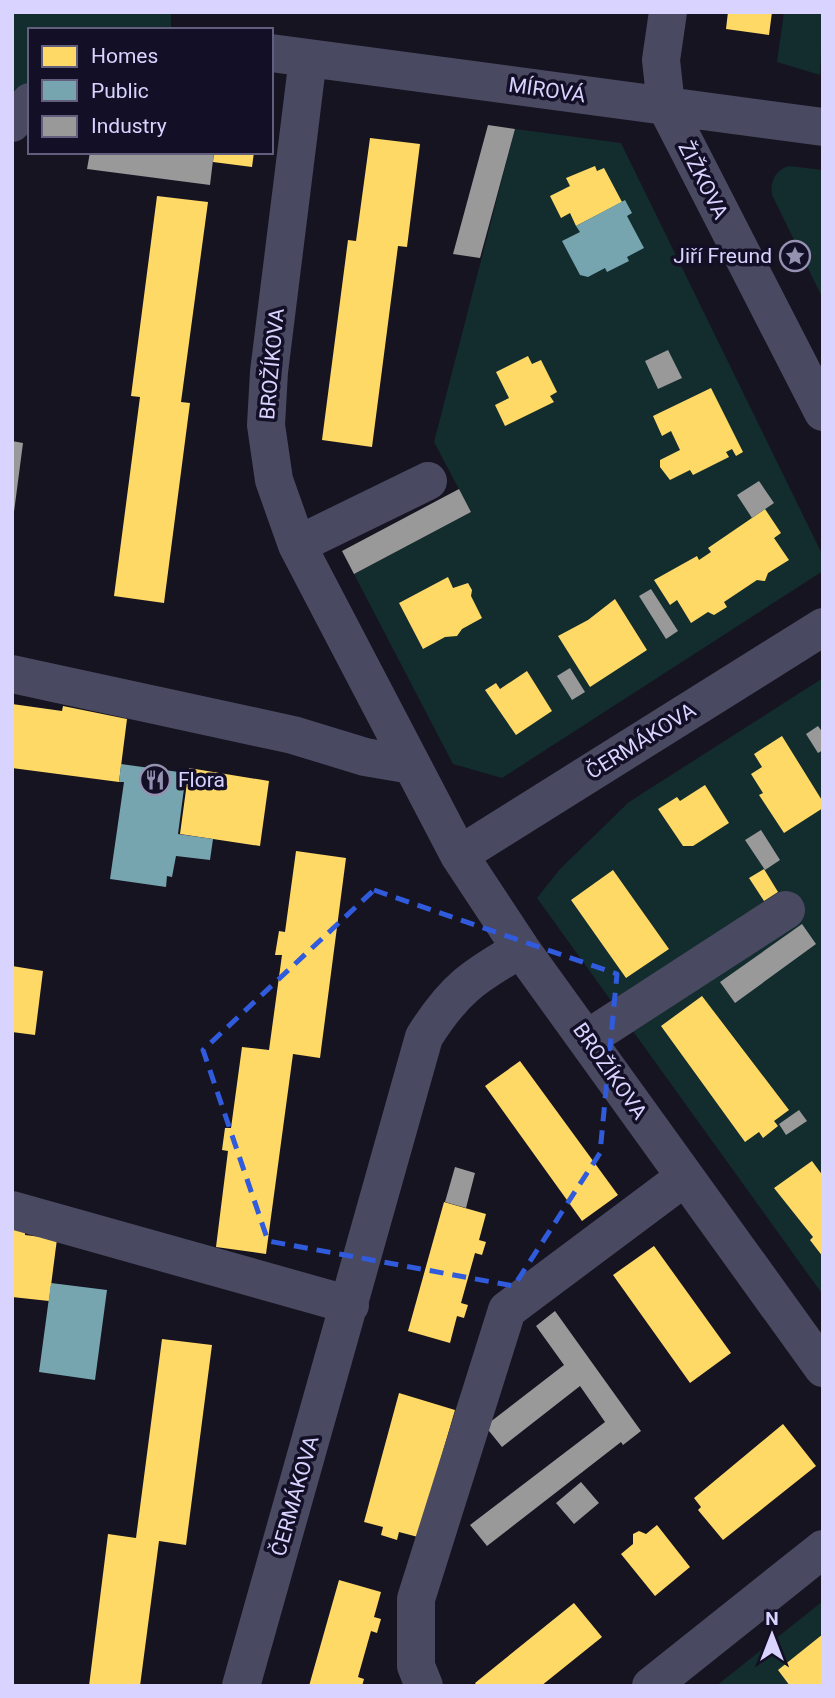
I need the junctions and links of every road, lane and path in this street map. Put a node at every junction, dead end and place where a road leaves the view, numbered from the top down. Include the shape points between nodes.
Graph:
1 (668, 12) edge
2 (290, 56) edge
3 (28, 104) edge
4 (666, 106) junction
5 (12, 123) edge
6 (823, 127) edge
7 (823, 412) edge
8 (428, 481) dead end
9 (297, 545) junction
10 (823, 627) edge
11 (12, 674) edge
12 (412, 765) junction
13 (459, 855) junction
14 (786, 910) dead end
15 (521, 949) junction
16 (587, 1039) junction
17 (685, 1177) junction
18 (12, 1210) edge
19 (350, 1306) junction
20 (823, 1368) edge
21 (823, 1549) edge
22 (241, 1686) edge
23 (424, 1686) edge
24 (651, 1686) edge

1 - 4 street, ŽIŽKOVA via 661,60
2 - 4 street, MÍROVÁ
2 - 9 street, BROŽÍKOVA via 266,425 274,480
3 - 5 street
4 - 6 street, MÍROVÁ
4 - 7 street, ŽIŽKOVA
8 - 9 street
9 - 12 street, BROŽÍKOVA
10 - 13 street, ČERMÁKOVA
11 - 12 street
12 - 13 street, BROŽÍKOVA
13 - 15 street, BROŽÍKOVA
14 - 16 street
15 - 16 street, BROŽÍKOVA
15 - 19 street, ČERMÁKOVA via 472,977 445,1004 424,1037
16 - 17 street, BROŽÍKOVA
17 - 20 street, BROŽÍKOVA
17 - 23 street via 507,1310 416,1599 416,1665
18 - 19 street
19 - 22 street, ČERMÁKOVA
21 - 24 street

